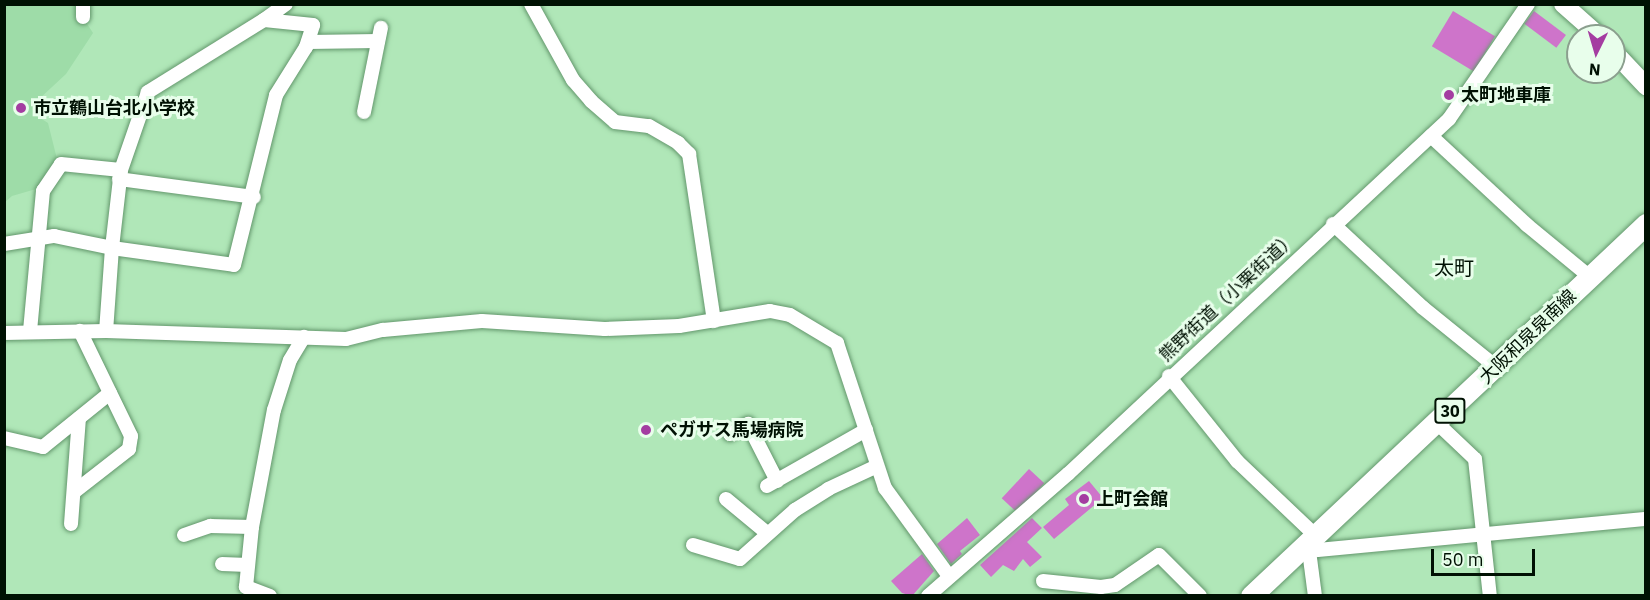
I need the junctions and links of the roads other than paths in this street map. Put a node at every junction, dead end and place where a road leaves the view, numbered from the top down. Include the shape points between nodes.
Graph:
1 (286, 4) edge
2 (531, 4) edge
3 (1528, 4) edge
4 (1563, 4) edge
5 (264, 20) junction
6 (1586, 24) edge
7 (308, 42) junction
8 (1626, 65) edge
9 (1646, 86) edge
10 (364, 112) dead end
11 (1431, 136) junction
12 (120, 174) junction
13 (254, 196) junction
14 (1333, 224) junction
15 (1646, 224) edge
16 (37, 239) junction
17 (4, 244) edge
18 (112, 248) junction
19 (1590, 277) junction
20 (714, 321) junction
21 (30, 330) junction
22 (80, 331) junction
23 (106, 331) junction
24 (4, 333) edge
25 (304, 337) junction
26 (1496, 367) junction
27 (1169, 376) junction
28 (110, 393) junction
29 (79, 418) junction
30 (1437, 423) junction
31 (866, 430) junction
32 (730, 434) dead end
33 (4, 438) edge
34 (877, 466) junction
35 (74, 492) junction
36 (726, 499) dead end
37 (1646, 519) edge
38 (71, 524) dead end
39 (252, 527) junction
40 (767, 533) junction
41 (1483, 534) junction
42 (184, 535) dead end
43 (1311, 539) junction
44 (693, 545) dead end
45 (222, 564) dead end
46 (248, 565) junction
47 (1043, 580) dead end
48 (946, 585) edge
49 (270, 596) edge
50 (928, 596) edge
51 (1200, 596) edge
52 (1251, 596) edge
53 (1315, 596) edge
54 (1490, 596) edge

1 - 5 street
2 - 20 street via 573,80 591,101 615,122 649,126 678,142 689,154
3 - 11 street, 熊野街道（小栗街道） via 1458,108
4 - 6 street
5 - 7 street via 313,25
5 - 12 street via 148,92
7 - 10 street via 379,34
7 - 13 street via 276,95
8 - 9 street
11 - 14 street, 熊野街道（小栗街道）
11 - 19 street
12 - 13 street
12 - 16 street via 61,164 44,191
12 - 18 street
13 - 18 street via 234,265
14 - 26 street via 1422,307
14 - 27 street, 熊野街道（小栗街道）
15 - 19 main road, 大阪和泉泉南線 / 30
16 - 17 street
16 - 18 street via 54,236
16 - 21 street
18 - 23 street
19 - 26 main road, 大阪和泉泉南線 / 30
20 - 25 street via 605,329 482,321 383,330 346,339
20 - 31 street via 770,311 790,315 837,344
21 - 22 street
21 - 24 street
22 - 23 street
22 - 28 street
23 - 25 street
25 - 39 street via 290,360 274,410
26 - 30 main road, 大阪和泉泉南線 / 30
27 - 43 street via 1237,461
27 - 48 street, 熊野街道（小栗街道）
28 - 29 street
28 - 35 street via 131,436 129,450
29 - 33 street via 44,447
29 - 35 street
30 - 41 street via 1475,459
30 - 43 main road, 大阪和泉泉南線 / 30
31 - 32 street via 772,484 748,424
31 - 34 street
34 - 40 street via 828,489
34 - 48 street via 885,488
35 - 38 street
36 - 40 street
37 - 41 street
39 - 42 street via 210,526
39 - 46 street
40 - 44 street via 740,560
41 - 43 street via 1317,550
41 - 54 street
43 - 52 main road, 大阪和泉泉南線 / 30
43 - 53 street
45 - 46 street
46 - 49 street via 246,587
47 - 51 street via 1115,585 1159,555
48 - 50 street, 熊野街道（小栗街道）

